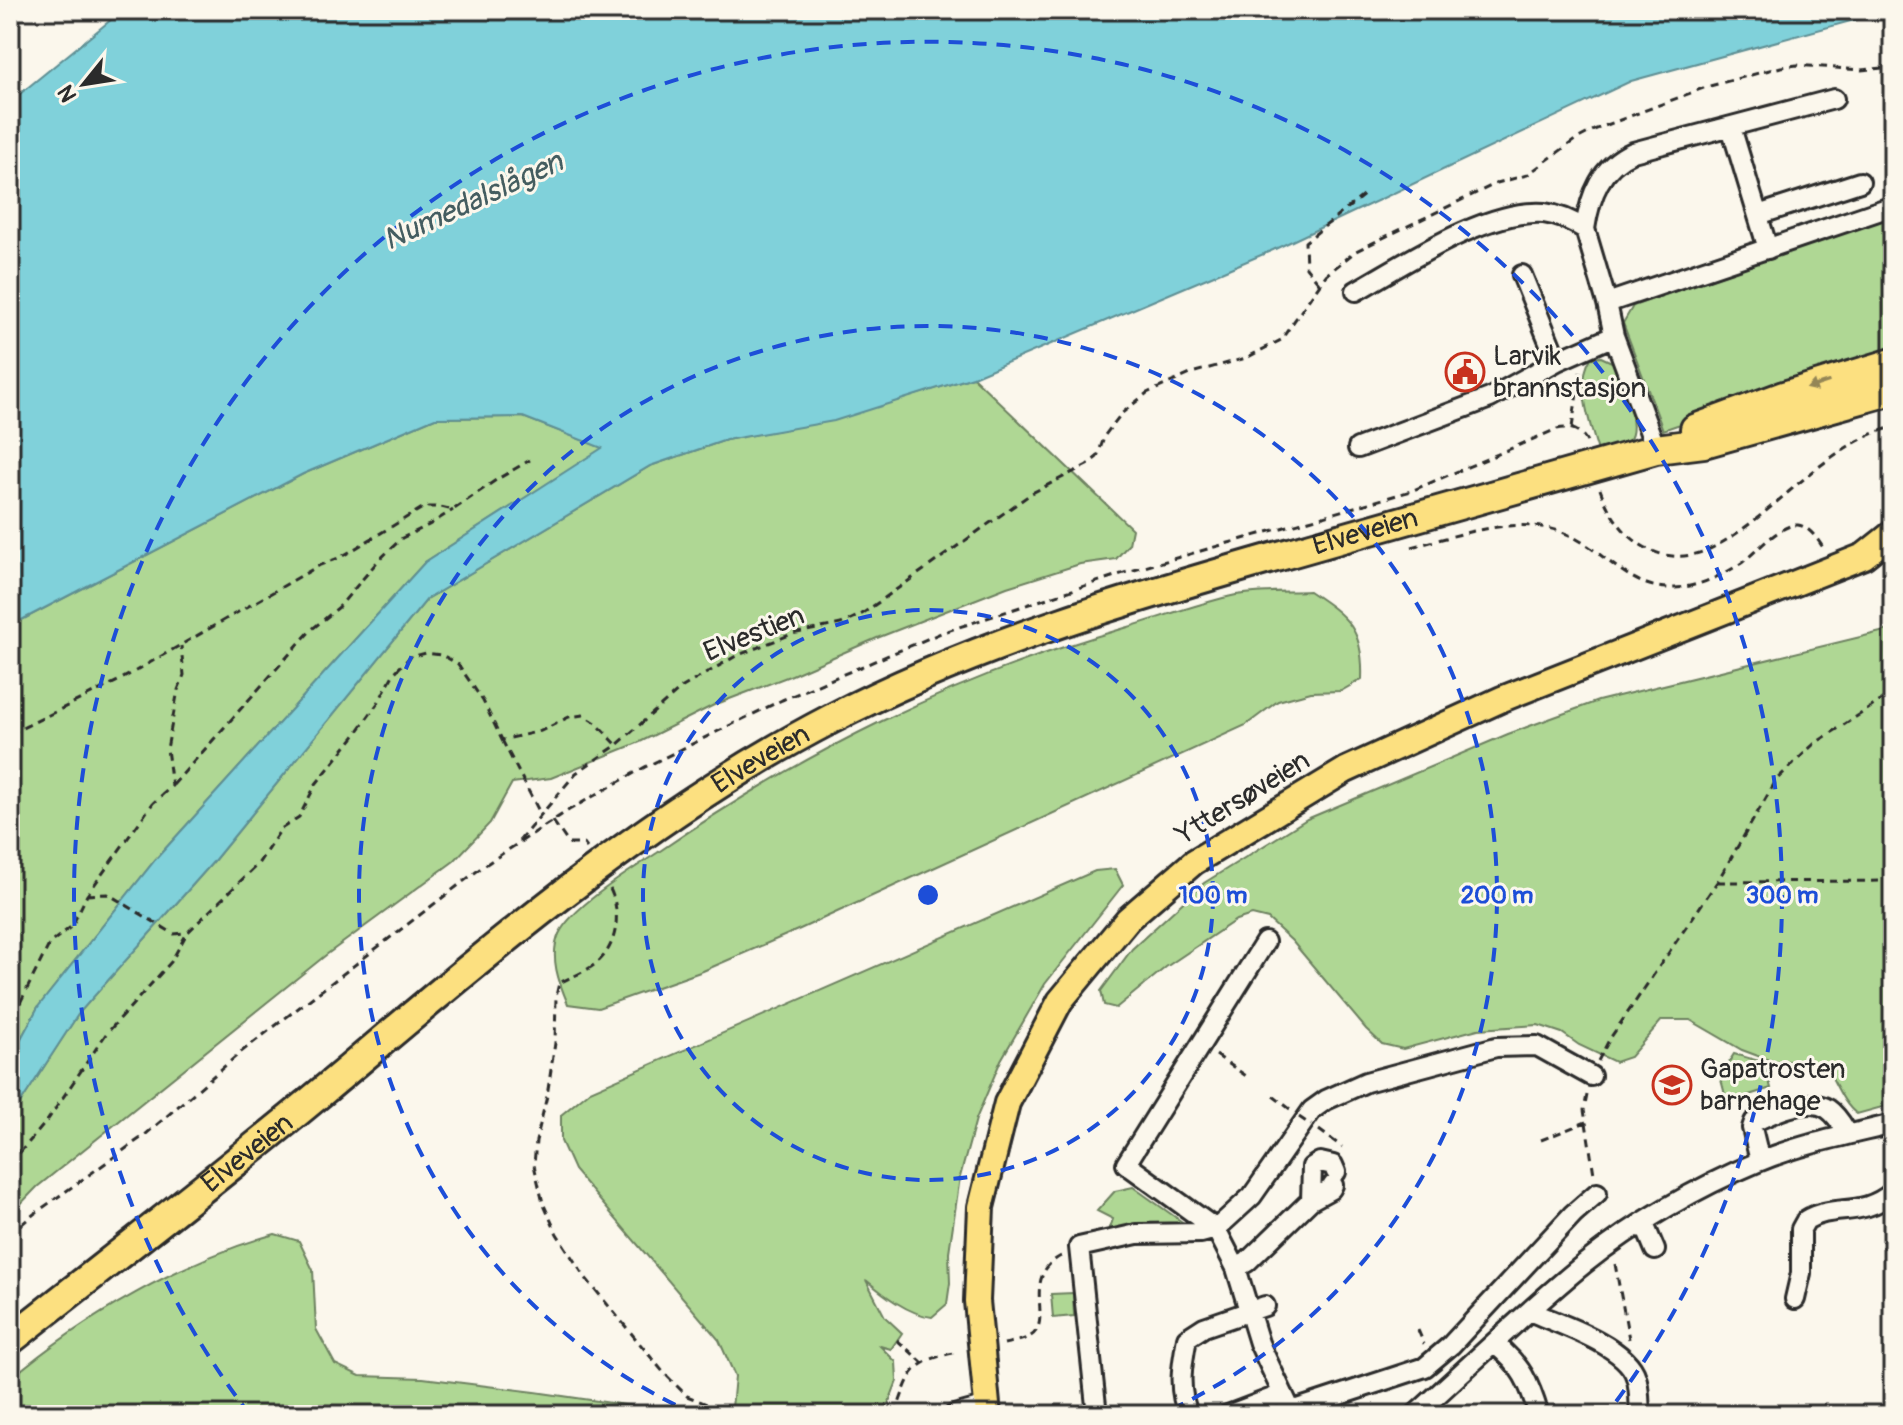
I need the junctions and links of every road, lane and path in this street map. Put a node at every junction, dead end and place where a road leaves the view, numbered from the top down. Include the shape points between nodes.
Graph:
1 (1834, 99) dead end
2 (1731, 127) junction
3 (1860, 182) dead end
4 (1364, 195) dead end
5 (1893, 206) edge
6 (1758, 215) junction
7 (1585, 229) junction
8 (1768, 249) junction
9 (1522, 275) dead end
10 (1320, 284) dead end
11 (1356, 291) dead end
12 (1607, 303) junction
13 (1614, 336) junction
14 (1584, 349) junction
15 (1557, 361) junction
16 (1893, 363) edge
17 (1893, 390) edge
18 (1893, 427) edge
19 (1572, 428) dead end
20 (1358, 448) dead end
21 (1656, 449) junction
22 (530, 460) dead end
23 (1599, 484) dead end
24 (1032, 493) dead end
25 (453, 510) junction
26 (1893, 533) edge
27 (1412, 547) dead end
28 (1836, 567) junction
29 (181, 646) junction
30 (1893, 693) edge
31 (10, 734) edge
32 (502, 740) junction
33 (617, 745) junction
34 (172, 786) junction
35 (541, 815) junction
36 (553, 821) dead end
37 (516, 844) dead end
38 (589, 852) dead end
39 (607, 881) dead end
40 (1893, 881) edge
41 (1717, 882) junction
42 (87, 895) junction
43 (187, 933) junction
44 (1265, 942) dead end
45 (10, 1012) edge
46 (1201, 1044) junction
47 (1591, 1076) junction
48 (1249, 1078) dead end
49 (1273, 1096) dead end
50 (1586, 1122) junction
51 (1893, 1124) edge
52 (1848, 1134) junction
53 (1541, 1140) dead end
54 (1348, 1152) dead end
55 (1760, 1161) junction
56 (10, 1164) edge
57 (1893, 1192) edge
58 (1597, 1193) joint
59 (1311, 1200) junction
60 (1644, 1224) junction
61 (1216, 1229) junction
62 (1079, 1247) junction
63 (1655, 1250) dead end
64 (1614, 1261) dead end
65 (1234, 1275) junction
66 (1795, 1299) dead end
67 (1257, 1309) junction
68 (1531, 1312) junction
69 (10, 1340) edge
70 (897, 1340) dead end
71 (1495, 1344) junction
72 (998, 1346) dead end
73 (963, 1351) dead end
74 (922, 1362) junction
75 (1636, 1375) junction
76 (1289, 1407) edge
77 (987, 1410) edge
78 (734, 1415) edge
79 (895, 1415) edge
80 (954, 1415) edge
81 (1097, 1415) edge
82 (1189, 1415) edge
83 (1228, 1415) edge
84 (1415, 1415) edge
85 (1539, 1415) edge
86 (1640, 1415) edge

1 - 2 street
2 - 6 street
2 - 7 street via 1619,158 1597,186
3 - 6 street
4 - 10 path via 1305,242 1306,267
5 - 8 street
6 - 8 street
7 - 11 street via 1568,218 1543,213 1511,217 1461,233
7 - 12 street
8 - 12 street
9 - 15 street
12 - 13 street
13 - 14 street
13 - 21 street
14 - 15 street
14 - 19 path
15 - 20 street via 1490,398
16 -> 21 highway, Elveveien via 1700,426
17 - 21 highway, Elveveien via 1704,443
18 - 23 path via 1833,457 1731,537 1694,554 1659,553 1630,538 1609,511
21 - 69 highway, Elveveien via 1058,622 906,682 831,719 678,809 597,867
22 - 25 path
24 - 33 path, Elvestien via 862,614 736,656 681,688
25 - 29 path via 424,507
25 - 34 path via 402,538 377,562
26 - 28 main road, Yttersøveien via 1864,556
27 - 28 path via 1474,531 1542,527 1564,533 1645,584 1677,588 1742,563 1784,528 1797,525 1809,529
28 - 77 main road, Yttersøveien via 1502,699 1346,770 1194,862 1128,919 1060,1001 1007,1103 981,1207 977,1301
29 - 31 path
29 - 34 path via 184,675 167,749
30 - 41 path via 1814,744 1777,779
32 - 33 path via 583,715
32 - 35 path
32 - 43 path via 458,664 442,655 410,657 316,784 299,817 281,829 258,864
33 - 35 path, Elvestien via 576,773
34 - 42 path via 153,803
35 - 37 path, Elvestien
36 - 38 path via 569,844 584,844
39 - 78 path via 617,904 611,944 598,962 559,983 556,996 555,1043 534,1165 543,1203 584,1276 664,1373 687,1396
40 - 41 path
41 - 47 path via 1609,1040
42 - 43 path via 108,894 174,934
42 - 45 path via 72,926 50,943 20,1003
43 - 56 path via 171,962 106,1034 47,1121
44 - 46 street
46 - 48 path
46 - 61 street via 1126,1164
47 - 50 path
47 - 61 street via 1537,1046 1496,1047 1366,1082 1312,1110 1252,1196
49 - 54 path, bridge
50 - 53 path
50 - 58 path
51 - 52 street
52 - 55 street
52 - 55 street via 1829,1109 1802,1105 1754,1122
55 - 60 street via 1694,1192
57 - 66 street via 1870,1207 1806,1220
58 - 76 street via 1432,1362 1371,1386
59 - 59 street via 1312,1167 1320,1162 1333,1165 1331,1189
59 - 65 street
60 - 63 street
60 - 68 street via 1585,1263
61 - 62 street via 1137,1234
61 - 65 street
62 - 72 path via 1053,1260 1041,1276 1038,1329 1030,1337
62 - 81 street
64 - 75 path
65 - 67 street
67 - 76 street
67 - 82 street via 1187,1338 1182,1383
68 - 71 street
68 - 75 street via 1592,1336
70 - 74 path
71 - 84 street
71 - 85 street via 1530,1383
73 - 74 path
74 - 79 path
75 - 86 street
76 - 83 street
77 - 80 street

